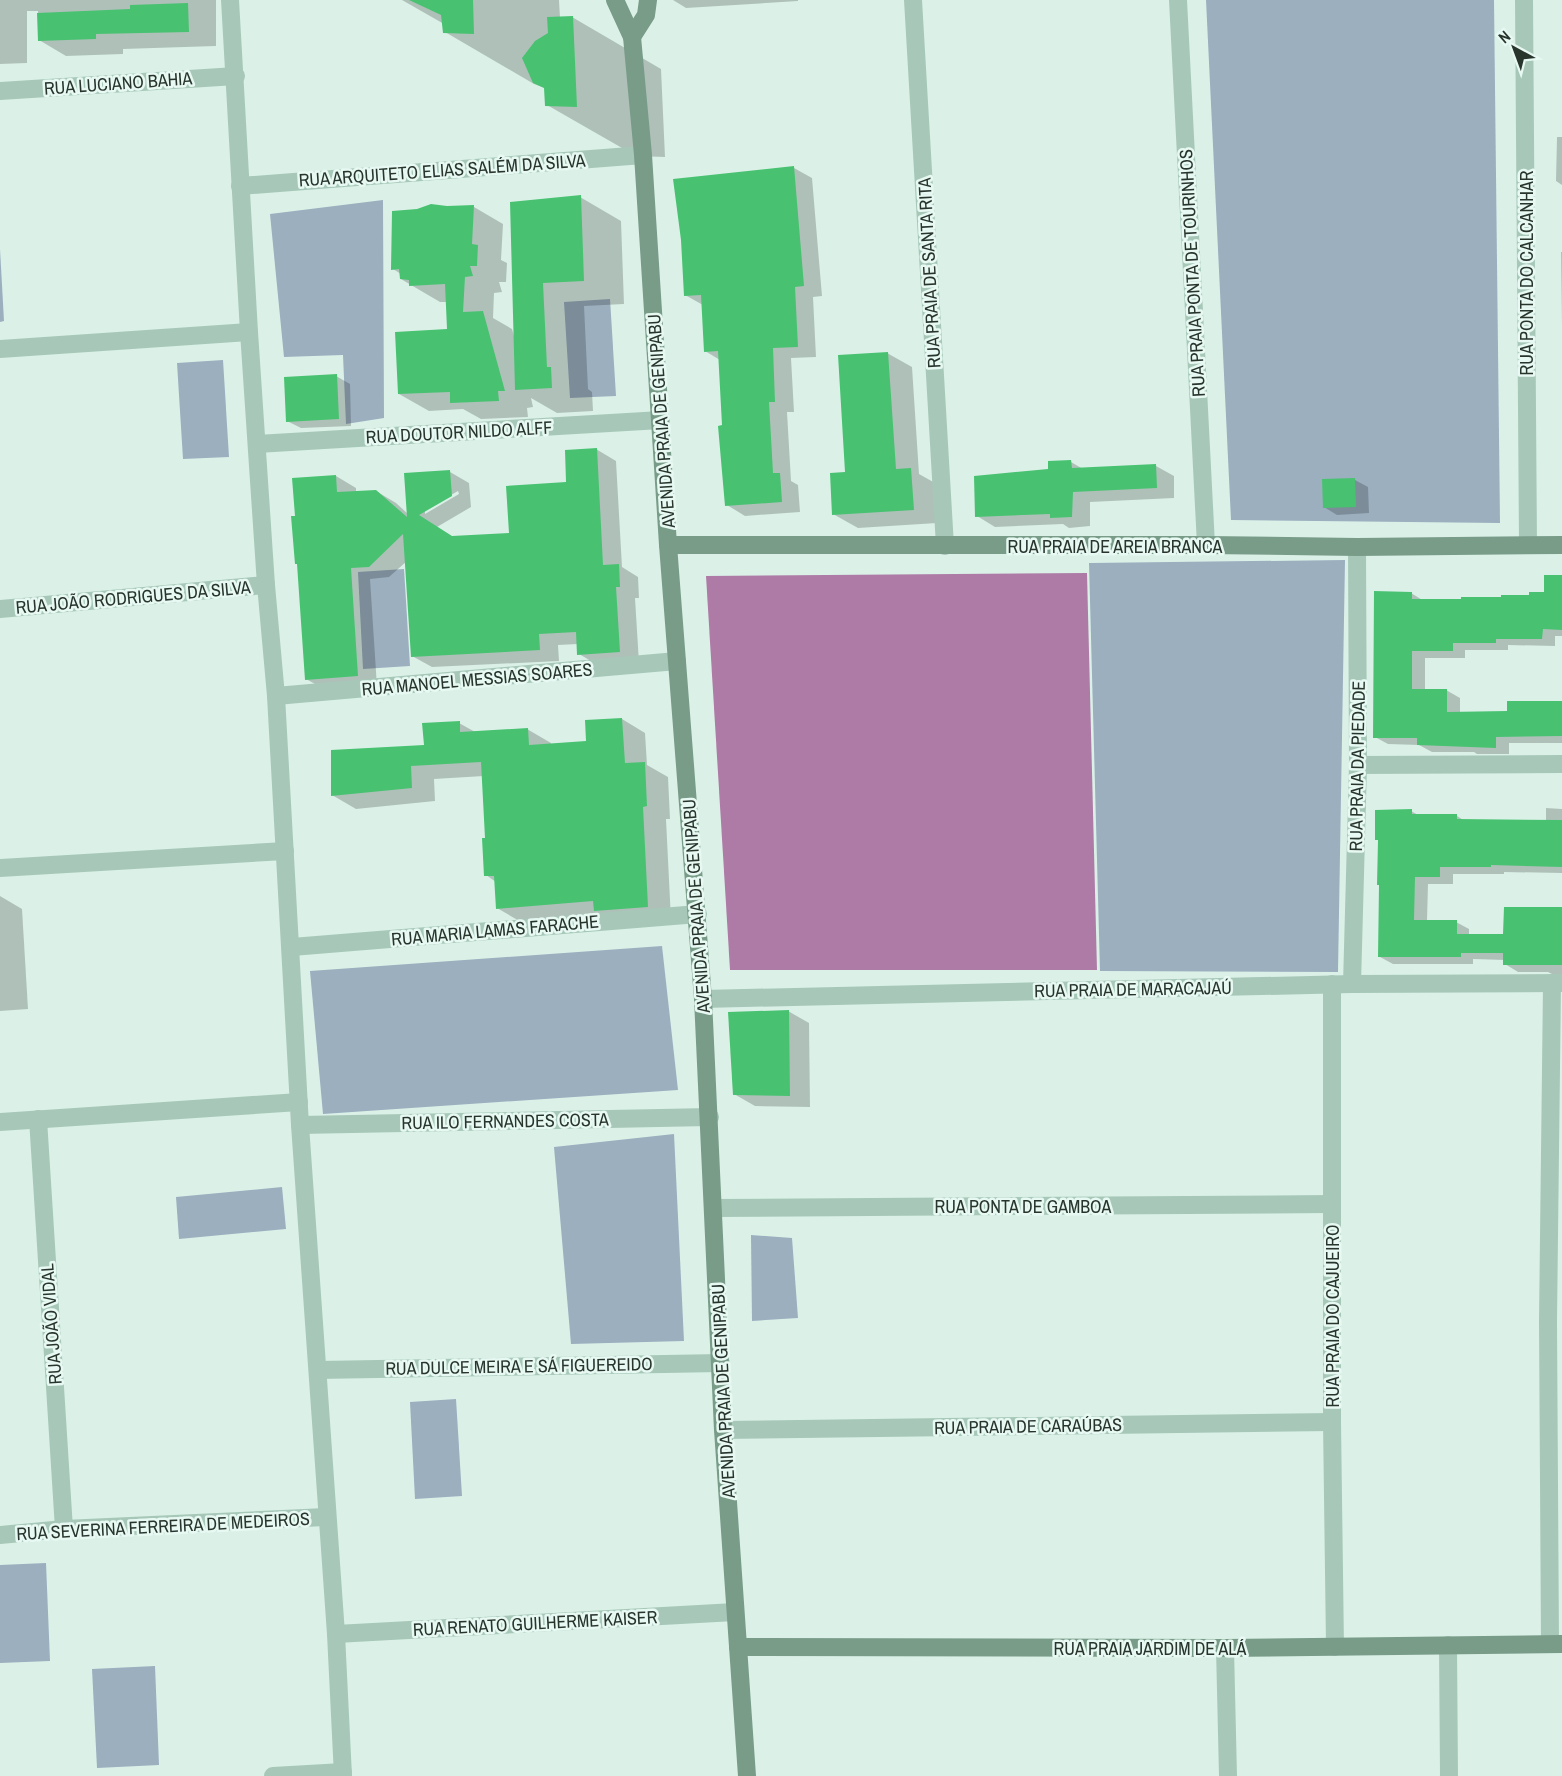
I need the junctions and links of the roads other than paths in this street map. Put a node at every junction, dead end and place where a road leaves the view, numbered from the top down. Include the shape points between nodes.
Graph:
1 (231, 0) edge
2 (615, 0) edge
3 (648, 0) edge
4 (913, 0) edge
5 (1178, 0) edge
6 (1524, 0) edge
7 (632, 37) junction
8 (236, 76) junction
9 (0, 91) edge
10 (644, 155) junction
11 (240, 186) junction
12 (249, 332) junction
13 (0, 350) edge
14 (661, 420) junction
15 (257, 444) junction
16 (668, 545) junction
17 (1206, 545) junction
18 (1528, 545) junction
19 (1562, 545) edge
20 (945, 546) junction
21 (1357, 547) junction
22 (266, 585) junction
23 (0, 609) edge
24 (677, 661) junction
25 (276, 696) junction
26 (1562, 764) edge
27 (1359, 765) junction
28 (285, 851) junction
29 (0, 868) edge
30 (698, 914) junction
31 (291, 947) junction
32 (1557, 983) edge
33 (1332, 984) junction
34 (1352, 984) junction
35 (703, 999) junction
36 (299, 1102) junction
37 (710, 1117) junction
38 (38, 1119) junction
39 (0, 1122) edge
40 (300, 1125) junction
41 (1332, 1204) junction
42 (714, 1208) junction
43 (1555, 1322) edge
44 (721, 1363) junction
45 (318, 1370) junction
46 (1332, 1422) junction
47 (723, 1430) junction
48 (326, 1517) junction
49 (64, 1529) junction
50 (0, 1535) edge
51 (735, 1612) junction
52 (336, 1634) junction
53 (1556, 1644) edge
54 (1448, 1645) junction
55 (738, 1647) junction
56 (1335, 1647) junction
57 (1225, 1648) junction
58 (343, 1774) edge
59 (273, 1776) edge
60 (747, 1776) edge
61 (1228, 1776) edge
62 (1449, 1776) edge

1 - 8 street
2 - 7 main road, AVENIDA PRAIA DE GENIPABU
3 - 7 main road via 646,15
4 - 20 street, RUA PRAIA DE SANTA RITA
5 - 17 street, RUA PRAIA PONTA DE TOURINHOS
6 - 18 street, RUA PONTA DO CALCANHAR
7 - 10 main road, AVENIDA PRAIA DE GENIPABU
8 - 9 street, RUA LUCIANO BAHIA
8 - 11 street
10 - 11 street, RUA ARQUITETO ELIAS SALÉM DA SILVA
10 - 14 main road, AVENIDA PRAIA DE GENIPABU
11 - 12 street
12 - 13 street
12 - 15 street
14 - 15 street, RUA DOUTOR NILDO ALFF
14 - 16 main road, AVENIDA PRAIA DE GENIPABU
15 - 22 street
16 - 20 main road, RUA PRAIA DE AREIA BRANCA
16 - 24 main road, AVENIDA PRAIA DE GENIPABU
17 - 20 main road, RUA PRAIA DE AREIA BRANCA
17 - 21 main road, RUA PRAIA DE AREIA BRANCA
18 - 19 main road, RUA PRAIA DE AREIA BRANCA
18 - 21 main road, RUA PRAIA DE AREIA BRANCA
21 - 27 street, RUA PRAIA DA PIEDADE
22 - 23 street, RUA JOÃO RODRIGUES DA SILVA
22 - 25 street
24 - 25 street, RUA MANOEL MESSIAS SOARES
24 - 30 main road, AVENIDA PRAIA DE GENIPABU
25 - 28 street
26 - 27 street
27 - 34 street, RUA PRAIA DA PIEDADE
28 - 29 street
28 - 31 street
30 - 31 street, RUA MARIA LAMAS FARACHE
30 - 35 main road, AVENIDA PRAIA DE GENIPABU
31 - 36 street
32 - 34 street, RUA PRAIA DE MARACAJAÚ
32 - 43 street
33 - 34 street, RUA PRAIA DE MARACAJAÚ
33 - 35 street, RUA PRAIA DE MARACAJAÚ
33 - 41 street, RUA PRAIA DO CAJUEIRO
35 - 37 main road, AVENIDA PRAIA DE GENIPABU
36 - 38 street
36 - 40 street
37 - 40 street, RUA ILO FERNANDES COSTA
37 - 42 main road, AVENIDA PRAIA DE GENIPABU
38 - 39 street
38 - 49 street, RUA JOÃO VIDAL
40 - 45 street
41 - 42 street, RUA PONTA DE GAMBOA
41 - 46 street, RUA PRAIA DO CAJUEIRO
42 - 44 main road, AVENIDA PRAIA DE GENIPABU
43 - 53 street
44 - 45 street, RUA DULCE MEIRA E SÁ FIGUEREIDO
44 - 47 main road, AVENIDA PRAIA DE GENIPABU
45 - 48 street
46 - 47 street, RUA PRAIA DE CARAÚBAS
46 - 56 street, RUA PRAIA DO CAJUEIRO
47 - 51 main road, AVENIDA PRAIA DE GENIPABU
48 - 49 street, RUA SEVERINA FERREIRA DE MEDEIROS
48 - 52 street
49 - 50 street, RUA SEVERINA FERREIRA DE MEDEIROS
51 - 52 street, RUA RENATO GUILHERME KAISER
51 - 55 main road, AVENIDA PRAIA DE GENIPABU
52 - 58 street
53 - 54 main road, RUA PRAIA JARDIM DE ALÁ
54 - 56 main road, RUA PRAIA JARDIM DE ALÁ
54 - 62 street
55 - 57 main road, RUA PRAIA JARDIM DE ALÁ
55 - 60 main road, AVENIDA PRAIA DE GENIPABU
56 - 57 main road, RUA PRAIA JARDIM DE ALÁ
57 - 61 street
58 - 59 street

